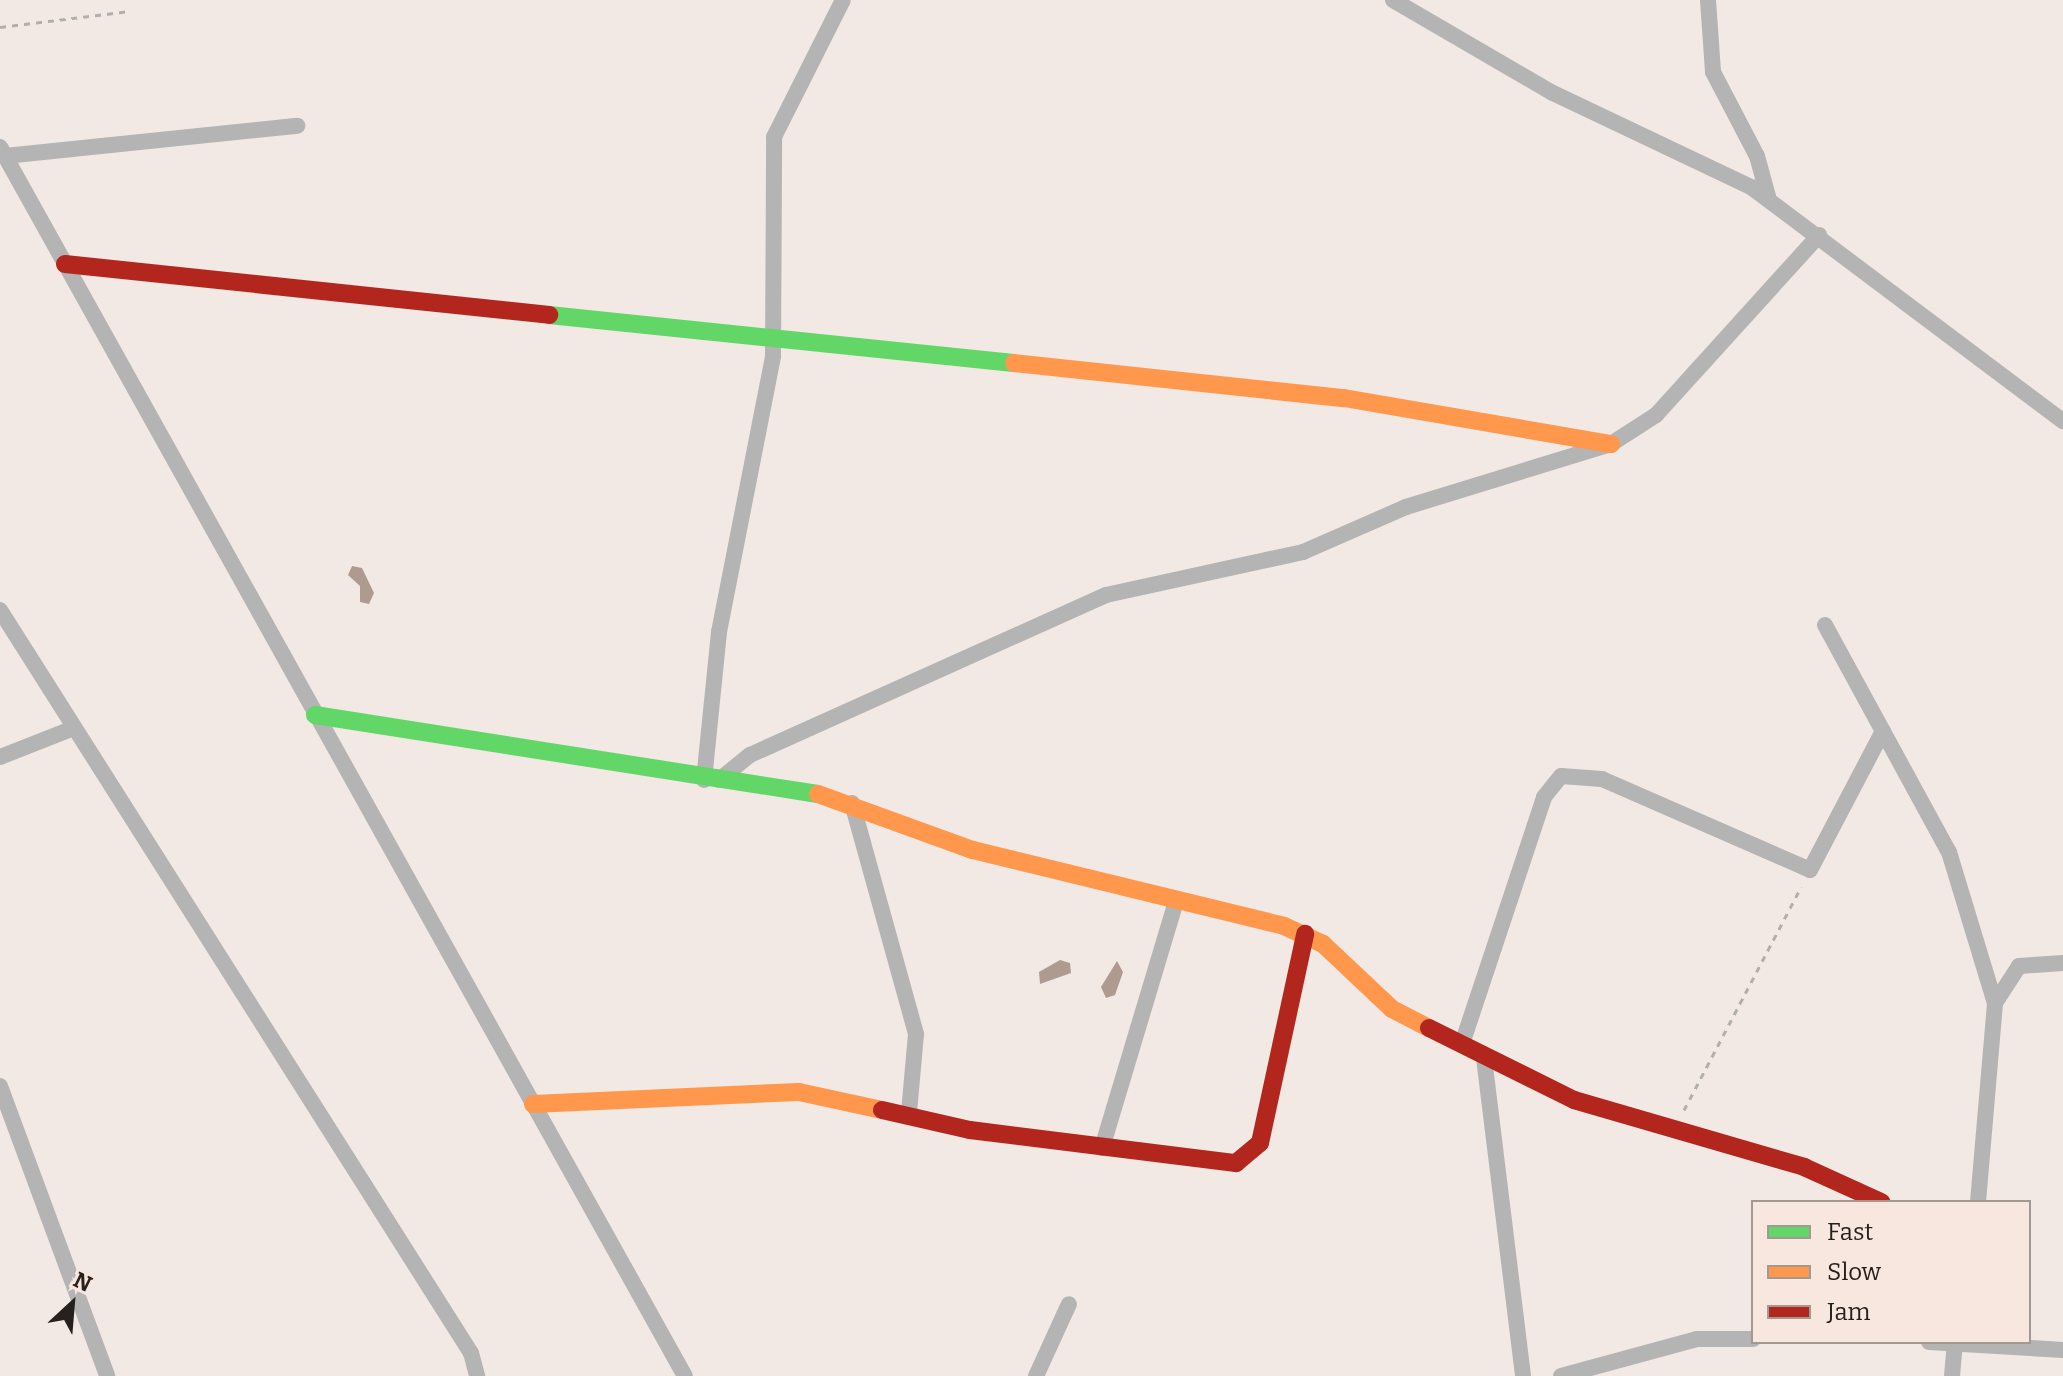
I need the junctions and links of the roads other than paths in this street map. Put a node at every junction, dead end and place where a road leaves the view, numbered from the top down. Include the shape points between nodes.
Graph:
1 (843, 0) edge
2 (1393, 0) edge
3 (1708, 0) edge
4 (297, 126) dead end
5 (2, 151) edge
6 (1769, 200) junction
7 (1819, 235) junction
8 (65, 264) junction
9 (774, 342) junction
10 (2063, 403) edge
11 (2042, 405) junction
12 (2063, 421) edge
13 (1611, 444) junction
14 (0, 610) edge
15 (1825, 625) dead end
16 (315, 715) junction
17 (74, 728) junction
18 (1883, 731) junction
19 (0, 757) edge
20 (711, 781) junction
21 (852, 803) junction
22 (1175, 904) junction
23 (1305, 934) junction
24 (2063, 963) edge
25 (1995, 1003) junction
26 (1462, 1044) junction
27 (1484, 1058) junction
28 (0, 1086) edge
29 (533, 1104) junction
30 (909, 1113) junction
31 (1102, 1148) junction
32 (1877, 1200) edge
33 (1978, 1200) edge
34 (1069, 1304) dead end
35 (1751, 1339) edge
36 (1955, 1344) edge
37 (1982, 1344) edge
38 (2063, 1350) edge
39 (1599, 1371) edge
40 (107, 1376) edge
41 (477, 1376) edge
42 (685, 1376) edge
43 (1036, 1376) edge
44 (1523, 1376) edge
45 (1561, 1376) edge
46 (1952, 1376) edge

1 - 9 street via 774,137
2 - 6 street via 1553,93
3 - 6 street via 1713,72 1757,156
4 - 5 street
5 - 8 street
6 - 7 street
7 - 11 street
7 - 13 street via 1656,415
8 - 9 street
8 - 16 street
9 - 13 street via 1344,398
9 - 20 street via 719,632
10 - 11 street
11 - 12 street
13 - 20 street via 1406,507 1303,552 1106,595 750,755
14 - 17 street
15 - 18 street
16 - 20 street
16 - 29 street
17 - 19 street
17 - 41 street via 471,1353
18 - 25 street via 1949,852
18 - 26 street via 1810,870 1602,779 1561,776 1544,797
20 - 21 street
21 - 22 street via 973,850
21 - 30 street via 913,1020 917,1067
22 - 23 street
22 - 31 street
23 - 26 street via 1392,1009
23 - 31 street via 1260,1143 1248,1158 1209,1163
24 - 25 street via 2019,966
25 - 33 street
26 - 27 street
27 - 32 street via 1574,1100 1804,1167
27 - 44 street
28 - 40 street
29 - 30 street via 799,1092
29 - 42 street
30 - 31 street
34 - 43 street
35 - 39 street via 1697,1339
36 - 46 street
37 - 38 street
39 - 45 street

